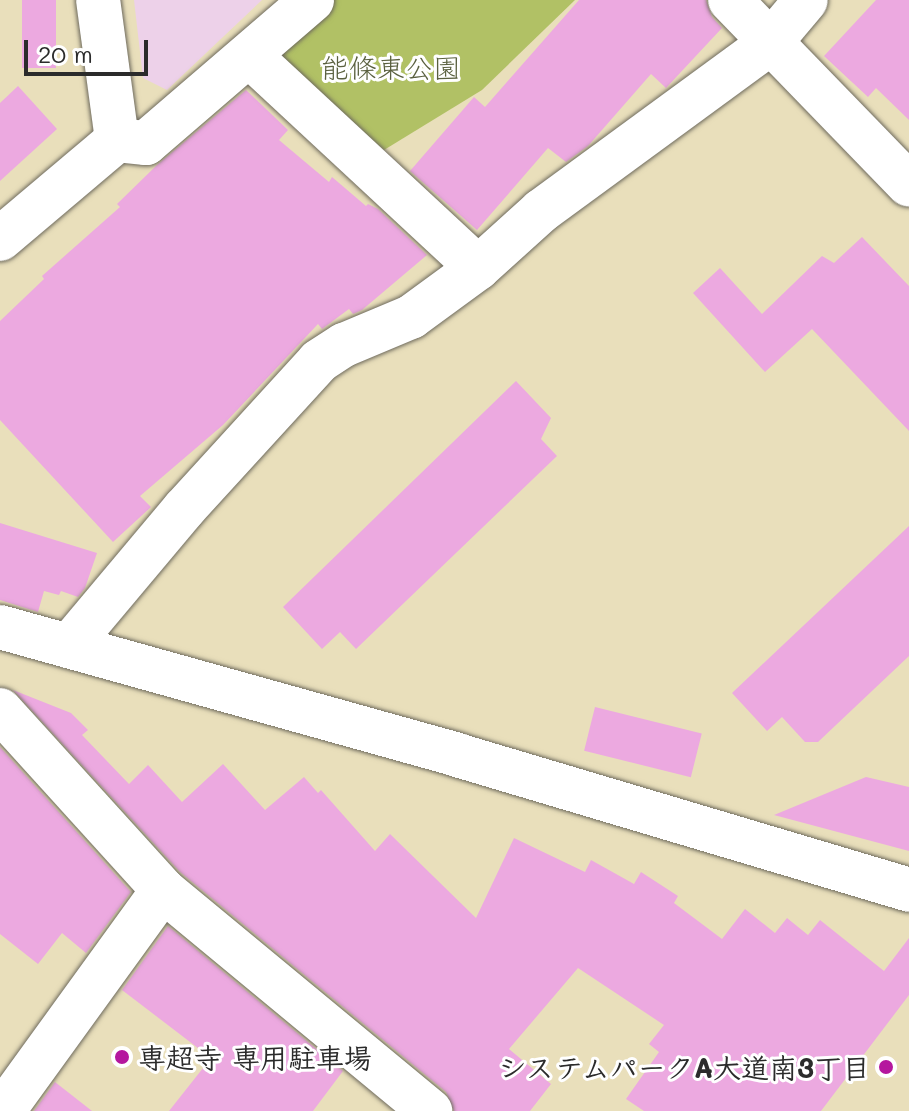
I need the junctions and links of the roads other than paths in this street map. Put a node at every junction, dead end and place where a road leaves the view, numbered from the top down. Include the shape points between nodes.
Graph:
1 (98, 0) edge
2 (312, 0) edge
3 (730, 0) edge
4 (806, 0) edge
5 (769, 44) junction
6 (250, 56) junction
7 (117, 140) junction
8 (909, 185) edge
9 (0, 239) edge
10 (478, 268) junction
11 (0, 628) edge
12 (69, 646) junction
13 (0, 710) edge
14 (163, 890) junction
15 (909, 890) edge
16 (3, 1111) edge
17 (430, 1111) edge

1 - 7 street
2 - 6 street
3 - 5 street
4 - 5 street
5 - 8 street
5 - 10 street via 541,211
6 - 7 street via 146,143
6 - 10 street
7 - 9 street
10 - 12 street via 411,317 319,361
11 - 12 street
12 - 15 street
13 - 14 street
14 - 16 street
14 - 17 street

